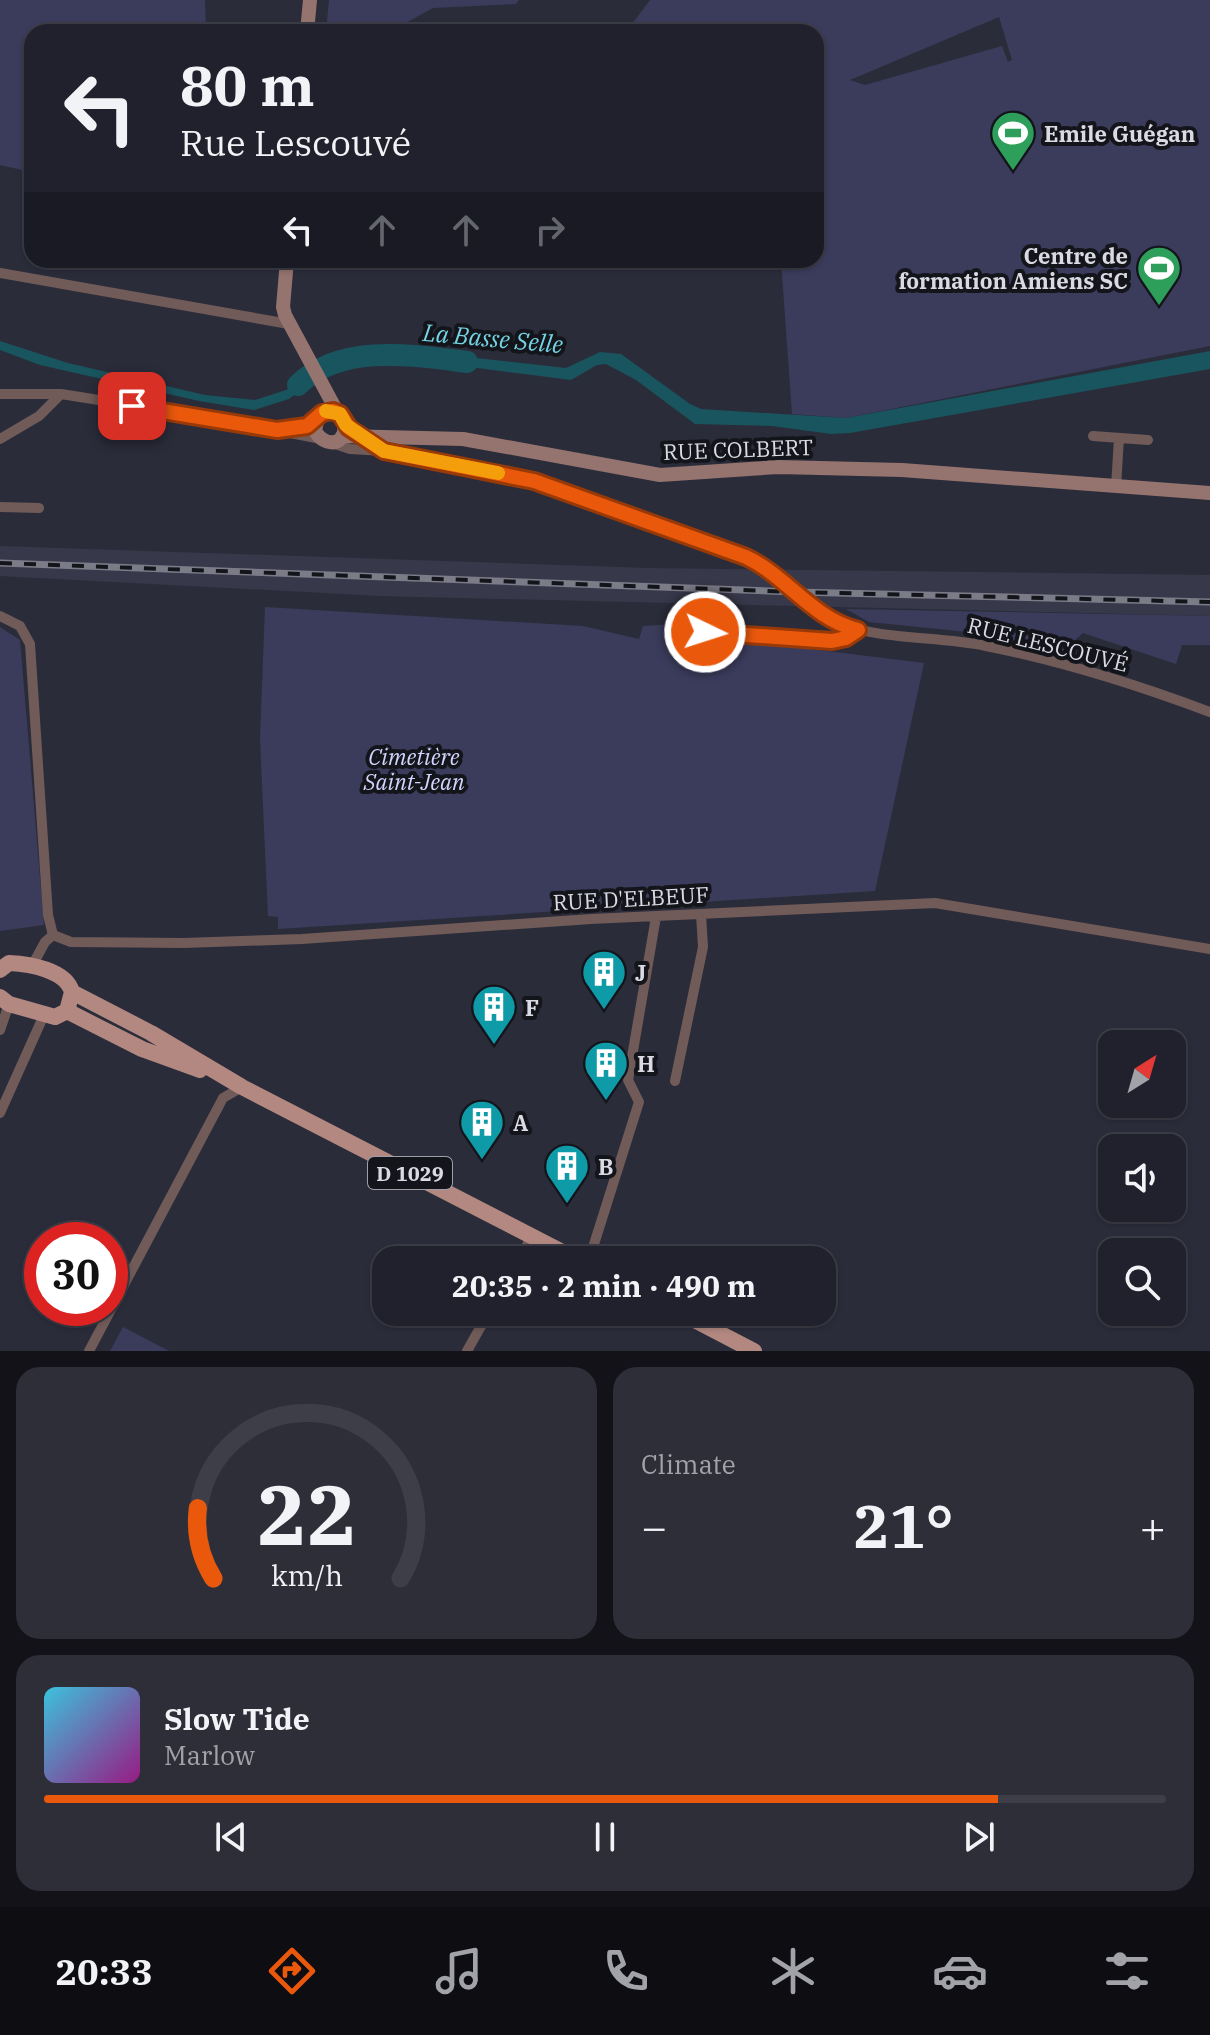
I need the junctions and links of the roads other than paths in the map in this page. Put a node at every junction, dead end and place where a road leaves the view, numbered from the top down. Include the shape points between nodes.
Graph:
1 (310, 0) edge
2 (308, 24) edge
3 (286, 268) edge
4 (0, 273) edge
5 (289, 324) junction
6 (323, 387) junction
7 (0, 394) edge
8 (61, 394) junction
9 (318, 416) junction
10 (277, 430) junction
11 (336, 431) junction
12 (1093, 436) dead end
13 (364, 438) junction
14 (1119, 438) junction
15 (0, 439) edge
16 (1148, 440) dead end
17 (384, 451) junction
18 (1116, 487) junction
19 (1210, 493) edge
20 (0, 507) edge
21 (39, 508) dead end
22 (0, 616) edge
23 (858, 630) junction
24 (705, 632) dead end
25 (1210, 712) edge
26 (701, 914) junction
27 (656, 917) junction
28 (53, 935) junction
29 (1210, 949) edge
30 (32, 966) junction
31 (0, 970) edge
32 (72, 992) junction
33 (5, 1000) edge
34 (67, 1011) junction
35 (44, 1015) junction
36 (0, 1030) edge
37 (675, 1081) dead end
38 (242, 1087) junction
39 (0, 1113) edge
40 (532, 1236) junction
41 (527, 1246) edge
42 (551, 1246) edge
43 (593, 1246) edge
44 (481, 1326) edge
45 (706, 1326) edge
46 (89, 1351) edge
47 (467, 1351) edge
48 (754, 1351) edge

1 - 2 street
3 - 5 street via 283,307
4 - 5 street
5 - 6 street
6 - 9 street
6 - 11 street
7 - 8 street, RUE LESCOUVÉ
8 - 10 street, RUE LESCOUVÉ
8 - 15 street via 39,416
9 - 10 street via 296,429
9 - 11 street via 333,411
9 - 11 street via 315,431
10 - 11 street, RUE LESCOUVÉ
11 - 13 street
11 - 17 street, RUE LESCOUVÉ via 350,449
12 - 14 street
13 - 17 street, RUE LESCOUVÉ
13 - 18 street, RUE COLBERT via 463,439 660,475 778,467 902,470
14 - 16 street
14 - 18 street
17 - 23 street, RUE LESCOUVÉ, bridge via 534,481 746,557 776,574 819,614
18 - 19 street, RUE COLBERT
20 - 21 street
22 - 28 street via 20,626 30,644
23 - 24 street via 832,641
23 - 25 street, RUE LESCOUVÉ via 993,647
26 - 27 street, RUE D'ELBEUF
26 - 29 street, RUE D'ELBEUF via 935,903
26 - 37 street via 703,947
27 - 28 street, RUE D'ELBEUF via 184,943 71,942
27 - 43 street via 628,1080 639,1102
28 - 30 street
30 - 31 main road via 9,963
30 - 32 main road via 66,980
32 - 34 main road
32 - 38 main road, D 1029
33 - 35 main road
33 - 36 street
34 - 35 main road
34 - 38 main road, D 1029 via 142,1049
35 - 39 street
38 - 40 main road, D 1029
38 - 46 street via 223,1098
40 - 41 street
40 - 42 main road, D 1029
44 - 47 street
45 - 48 main road

